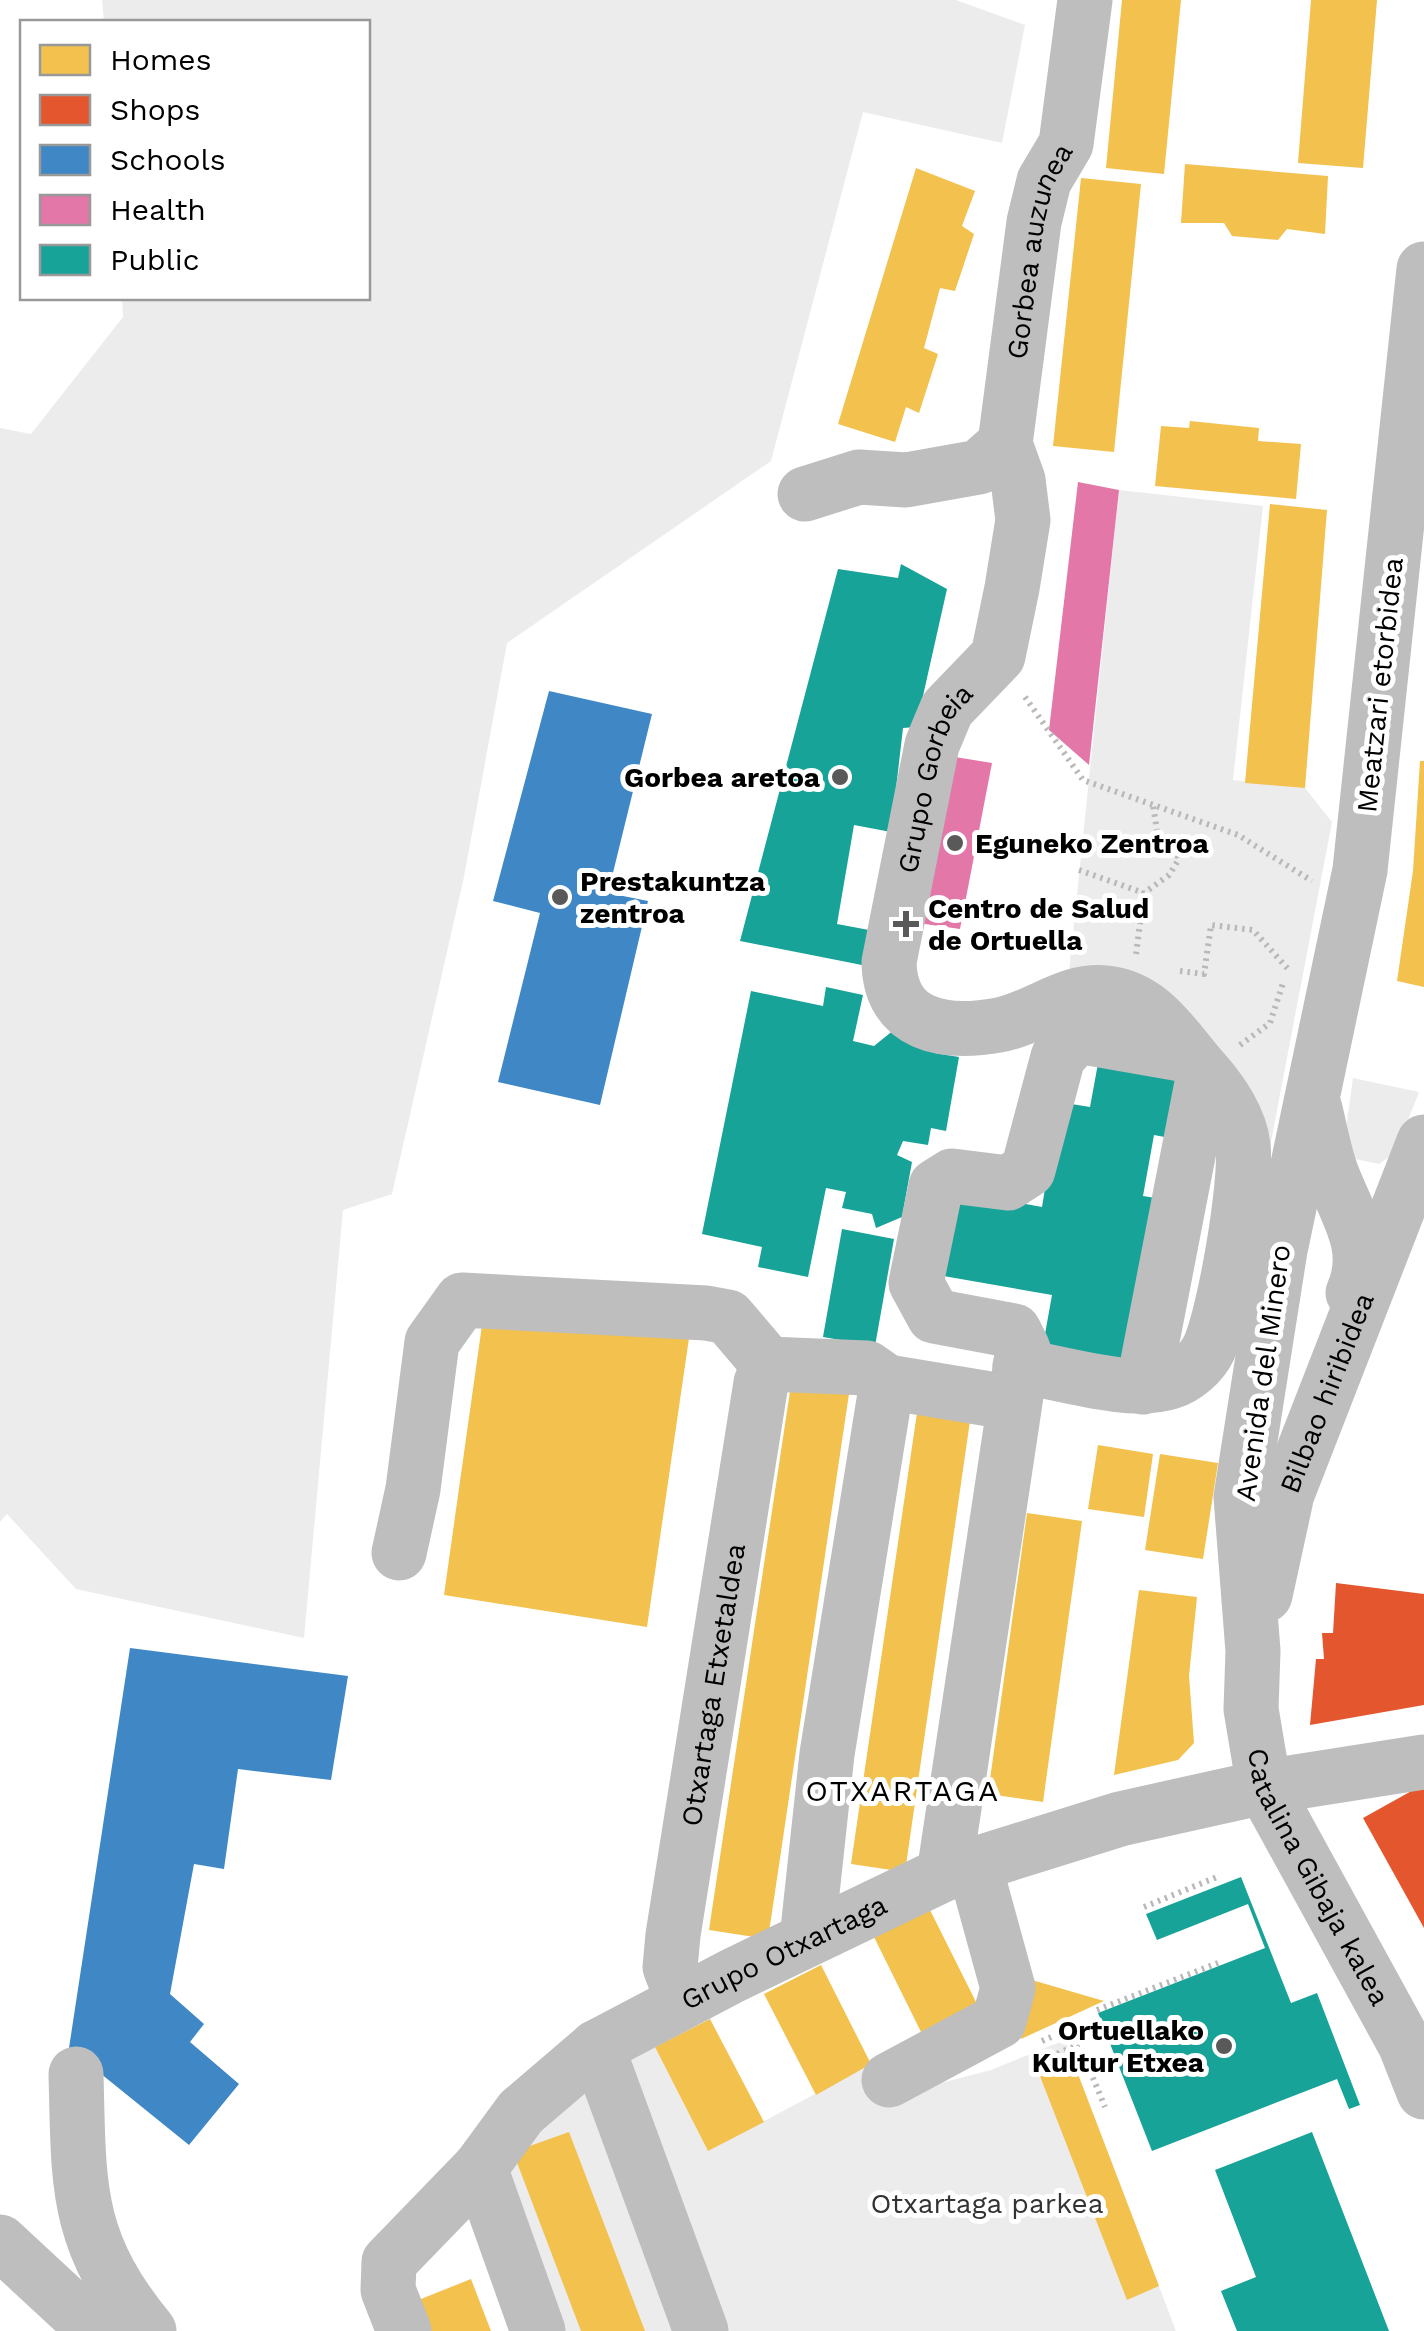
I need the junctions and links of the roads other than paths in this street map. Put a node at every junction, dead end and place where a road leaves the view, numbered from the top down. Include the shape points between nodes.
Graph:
1 (1085, 0) edge
2 (1424, 268) edge
3 (1005, 444) junction
4 (805, 494) dead end
5 (1011, 676) joint
6 (1195, 1064) junction
7 (1312, 1097) junction
8 (1416, 1160) edge
9 (1330, 1168) junction
10 (1256, 1250) junction
11 (1372, 1258) junction
12 (768, 1364) junction
13 (887, 1382) junction
14 (1017, 1385) junction
15 (1143, 1387) junction
16 (399, 1553) dead end
17 (1253, 1651) junction
18 (1424, 1762) edge
19 (1264, 1788) junction
20 (960, 1871) junction
21 (807, 1939) junction
22 (683, 2002) junction
23 (598, 2046) junction
24 (76, 2074) dead end
25 (890, 2080) dead end
26 (1424, 2092) edge
27 (480, 2168) junction
28 (0, 2242) edge
29 (96, 2331) edge
30 (149, 2331) edge
31 (404, 2331) edge
32 (538, 2331) edge
33 (700, 2331) edge

1 - 3 street, Gorbea auzunea via 1066,144 1044,181 1034,222
2 - 7 street, Meatzari etorbidea via 1360,870
3 - 4 street via 979,467 906,480 858,477
3 - 5 street, Gorbea auzunea via 1023,520
5 - 6 street, Grupo Gorbeia via 947,709 932,744 889,989 901,1010 920,1021 961,1028 1000,1025 1066,997 1108,993 1151,1008
6 - 10 street, Grupo Gorbeia via 1222,1095 1243,1144 1243,1191
6 - 14 street via 1077,1036 1058,1058 1028,1170 1008,1183 952,1176 936,1186 916,1283 934,1316 1014,1331 1023,1349
6 - 15 street
7 - 9 street
7 - 10 street, Avenida del Minero
8 - 9 street via 1382,1185 1357,1184
8 - 11 street, Bilbao hiribidea
9 - 11 street
10 - 11 street via 1305,1240
10 - 15 street via 1193,1370
10 - 17 street, Avenida del Minero via 1240,1497
11 - 17 street, Bilbao hiribidea via 1293,1433 1287,1494
12 - 13 street via 867,1368
12 - 16 street via 728,1318 706,1313 462,1300 432,1342
12 - 22 street, Otxartaga Etxetaldea via 673,1935 670,1967
13 - 14 street
13 - 21 street via 827,1754
14 - 15 street
14 - 20 street
17 - 19 street, Catalina Gibaja kalea via 1251,1710
18 - 19 street, Grupo Otxartaga
19 - 20 street, Grupo Otxartaga via 1120,1820
19 - 26 street, Catalina Gibaja kalea via 1405,2044
20 - 21 street, Grupo Otxartaga
20 - 25 street via 1008,1988 999,2021
21 - 22 street, Grupo Otxartaga
22 - 23 street, Grupo Otxartaga
23 - 27 street, Grupo Otxartaga via 521,2112
23 - 33 street
24 - 30 street via 80,2196 100,2259
27 - 31 street, Grupo Otxartaga via 389,2262 388,2290
27 - 32 street
28 - 29 street

